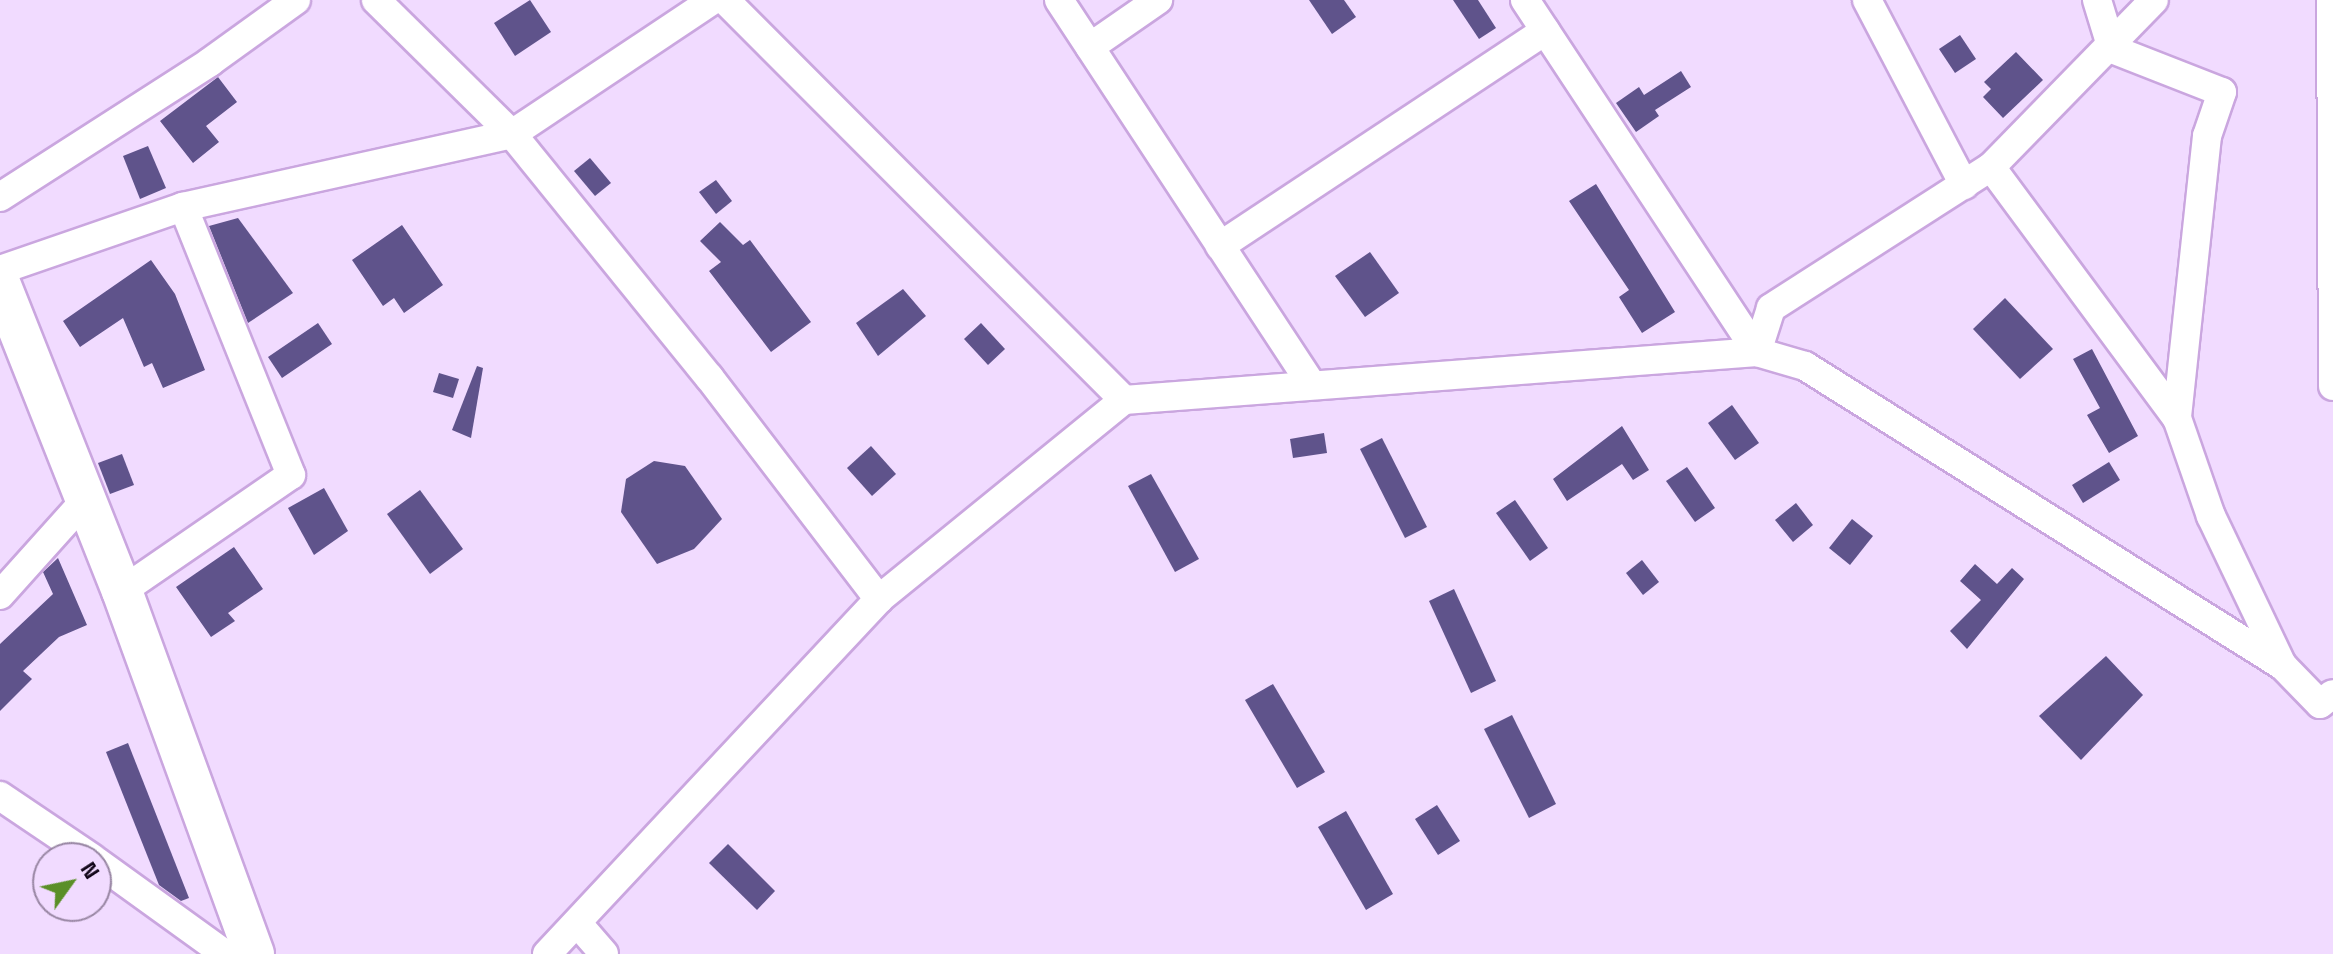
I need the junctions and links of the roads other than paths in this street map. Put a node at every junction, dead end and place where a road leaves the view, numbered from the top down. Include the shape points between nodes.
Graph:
1 (296, 0) edge
2 (376, 0) edge
3 (713, 0) edge
4 (725, 0) edge
5 (1059, 0) edge
6 (1158, 0) edge
7 (1525, 0) edge
8 (1867, 0) edge
9 (2097, 0) edge
10 (2154, 0) edge
11 (2331, 0) edge
12 (1545, 31) junction
13 (1090, 47) junction
14 (2112, 49) junction
15 (512, 134) junction
16 (1991, 167) junction
17 (1964, 185) junction
18 (0, 197) edge
19 (183, 207) junction
20 (1220, 246) junction
21 (0, 270) edge
22 (0, 283) edge
23 (1757, 352) junction
24 (1311, 383) junction
25 (2333, 386) edge
26 (1124, 400) junction
27 (2177, 418) junction
28 (86, 499) junction
29 (122, 591) junction
30 (0, 595) edge
31 (879, 599) junction
32 (2283, 666) junction
33 (2333, 694) edge
34 (0, 796) edge
35 (69, 842) edge
36 (112, 872) edge
37 (579, 925) junction
38 (225, 954) edge
39 (254, 954) edge
40 (547, 954) edge
41 (604, 954) edge

1 - 18 street
2 - 15 street
3 - 15 street
4 - 26 street
5 - 13 street
6 - 13 street
7 - 12 street
8 - 17 street
9 - 14 street
10 - 14 street
11 - 25 street
12 - 20 street
12 - 23 street
13 - 20 street
14 - 16 street
14 - 27 street via 2222,92 2207,136
15 - 19 street
15 - 31 street via 709,377
16 - 17 street
16 - 27 street
17 - 23 street via 1771,308
19 - 21 street
19 - 29 street via 291,475
20 - 24 street
22 - 28 main road
23 - 24 street
23 - 32 street via 1805,366
24 - 26 street
26 - 31 street
27 - 32 street via 2211,516
28 - 29 main road
28 - 30 street
29 - 39 main road
31 - 37 street
32 - 33 street via 2320,704
34 - 35 street
36 - 38 street
37 - 40 street
37 - 41 street

